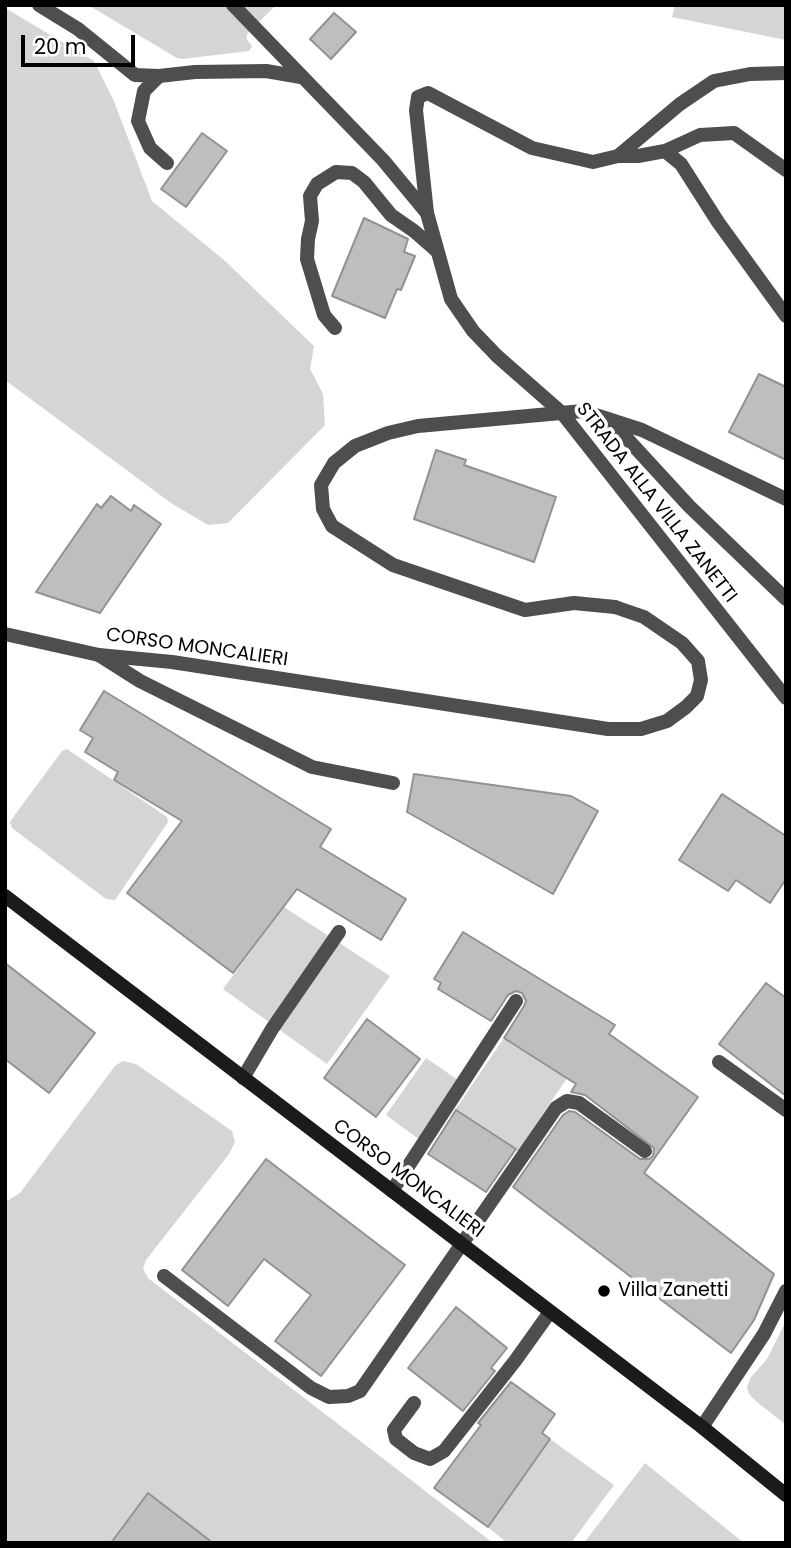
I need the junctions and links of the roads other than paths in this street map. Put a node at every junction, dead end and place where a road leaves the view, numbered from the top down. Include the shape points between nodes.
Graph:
1 (39, 5) edge
2 (233, 5) edge
3 (786, 73) edge
4 (159, 76) junction
5 (301, 77) junction
6 (664, 150) junction
7 (618, 156) junction
8 (167, 163) dead end
9 (786, 170) edge
10 (427, 213) junction
11 (437, 251) junction
12 (786, 316) edge
13 (335, 328) dead end
14 (562, 414) junction
15 (608, 418) junction
16 (786, 499) edge
17 (786, 600) edge
18 (5, 634) edge
19 (99, 655) junction
20 (786, 698) edge
21 (393, 783) dead end
22 (5, 896) edge
23 (339, 932) dead end
24 (516, 1001) dead end
25 (719, 1062) dead end
26 (243, 1077) junction
27 (786, 1110) edge
28 (645, 1151) dead end
29 (392, 1191) junction
30 (462, 1244) junction
31 (163, 1276) dead end
32 (786, 1291) edge
33 (550, 1312) junction
34 (414, 1403) dead end
35 (702, 1427) junction
36 (786, 1494) edge

1 - 4 street via 78,29 135,75
2 - 5 street
3 - 7 street via 714,81
4 - 5 street via 266,71
4 - 8 street via 144,92 138,121 150,148
5 - 10 street via 383,160
6 - 7 street
6 - 9 street via 700,135 734,132
6 - 12 street via 681,164
7 - 10 street, STRADA ALLA VILLA ZANETTI via 593,162 532,148 435,95 424,94 418,97 416,110
10 - 11 street, STRADA ALLA VILLA ZANETTI
11 - 13 street via 391,215 352,173 336,172 317,184 310,196 307,258 324,316
11 - 14 street, STRADA ALLA VILLA ZANETTI via 451,299 473,331
14 - 15 street via 583,411
14 - 19 street, CORSO MONCALIERI via 418,426 355,446 334,463 321,485 323,509 332,526 393,565 525,610 575,603 615,607 644,617 682,643 698,661 701,680 696,696 667,721 641,729 608,729 172,662
14 - 20 street, STRADA ALLA VILLA ZANETTI
15 - 16 street
15 - 17 street via 688,506
18 - 19 street, CORSO MONCALIERI
19 - 21 street via 140,681 312,767
22 - 26 main road, CORSO MONCALIERI
23 - 26 street
24 - 29 street
25 - 27 street
26 - 29 main road, CORSO MONCALIERI
28 - 30 street via 579,1103 567,1101 556,1108
29 - 30 main road, CORSO MONCALIERI
30 - 31 street via 360,1391 348,1396 329,1397 311,1388
30 - 33 main road, CORSO MONCALIERI
32 - 35 street via 764,1334
33 - 34 street via 444,1451 430,1459 396,1439 394,1430
33 - 35 main road, CORSO MONCALIERI
35 - 36 main road, CORSO MONCALIERI

